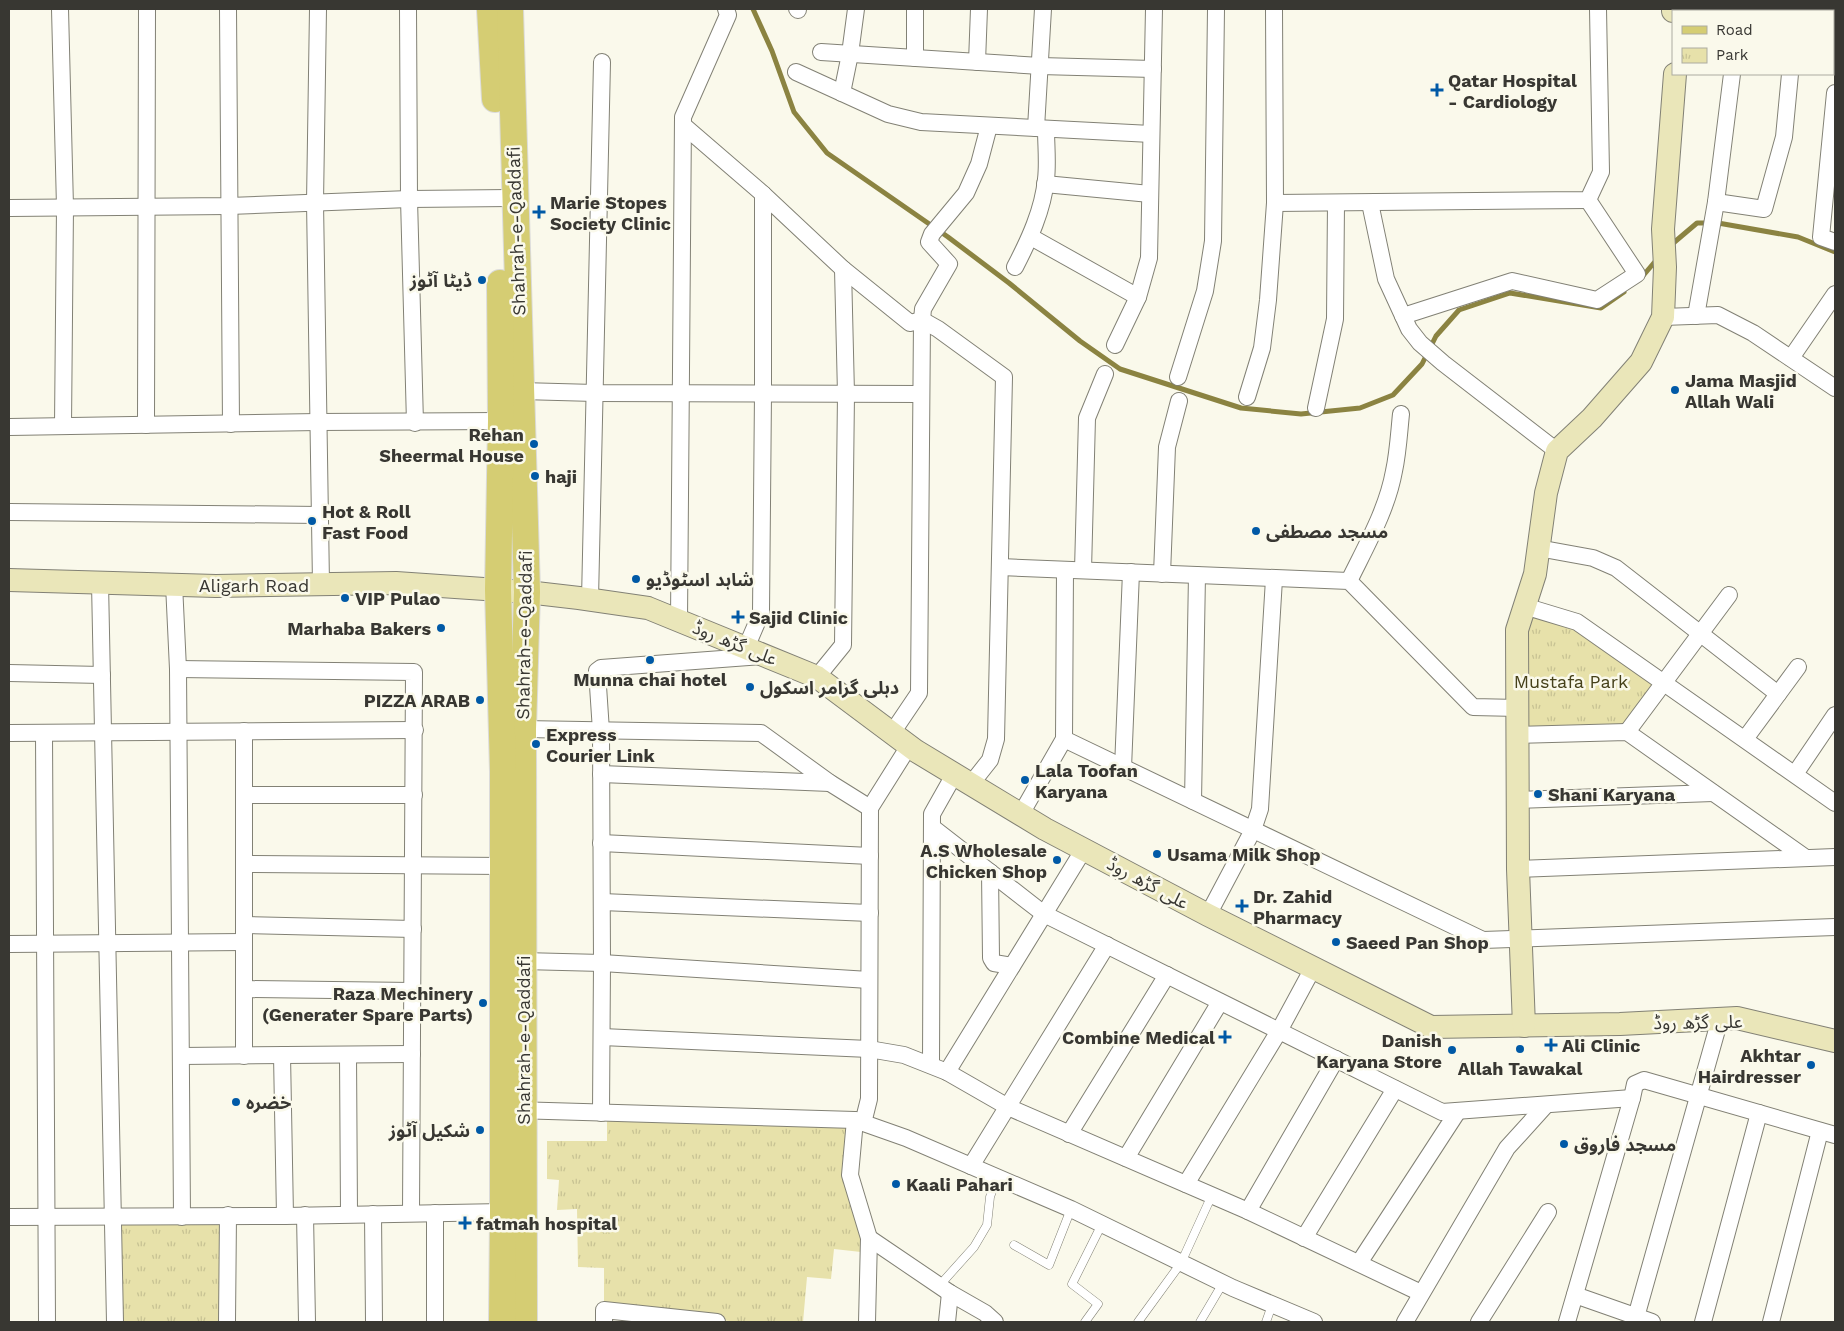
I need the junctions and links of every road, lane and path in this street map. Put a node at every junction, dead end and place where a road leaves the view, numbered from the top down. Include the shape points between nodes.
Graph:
1 (60, 9) edge
2 (147, 9) edge
3 (228, 9) edge
4 (318, 9) edge
5 (408, 9) edge
6 (490, 9) edge
7 (510, 9) edge
8 (726, 9) edge
9 (856, 9) edge
10 (916, 9) edge
11 (979, 9) edge
12 (1042, 9) edge
13 (1154, 9) edge
14 (1216, 9) edge
15 (1274, 9) edge
16 (1598, 9) edge
17 (821, 52) dead end
18 (850, 54) junction
19 (915, 58) junction
20 (602, 62) dead end
21 (976, 62) junction
22 (1040, 66) junction
23 (1152, 69) junction
24 (796, 72) dead end
25 (1675, 75) edge
26 (1732, 75) edge
27 (1790, 75) edge
28 (842, 93) junction
29 (1835, 93) edge
30 (683, 125) junction
31 (988, 126) junction
32 (1041, 128) junction
33 (1151, 134) junction
34 (1045, 184) junction
35 (763, 194) junction
36 (1150, 194) junction
37 (409, 199) junction
38 (507, 199) junction
39 (1588, 200) junction
40 (316, 202) junction
41 (1275, 203) junction
42 (1336, 203) junction
43 (1370, 203) junction
44 (229, 206) junction
45 (65, 207) junction
46 (148, 207) junction
47 (1715, 207) junction
48 (9, 208) edge
49 (1031, 237) junction
50 (1835, 242) edge
51 (1015, 267) dead end
52 (843, 269) junction
53 (1835, 294) edge
54 (1138, 298) junction
55 (1403, 316) junction
56 (1696, 316) junction
57 (1663, 317) junction
58 (922, 320) junction
59 (1115, 345) dead end
60 (1791, 358) junction
61 (1105, 374) dead end
62 (1178, 377) dead end
63 (1835, 388) edge
64 (521, 391) junction
65 (594, 393) junction
66 (681, 393) junction
67 (763, 394) junction
68 (846, 394) junction
69 (921, 394) junction
70 (1247, 397) dead end
71 (1179, 401) dead end
72 (1316, 408) dead end
73 (1401, 414) dead end
74 (318, 422) junction
75 (415, 422) junction
76 (501, 422) junction
77 (231, 424) junction
78 (146, 425) junction
79 (63, 426) junction
80 (9, 427) edge
81 (1556, 451) junction
82 (9, 512) edge
83 (320, 516) junction
84 (1538, 548) junction
85 (1000, 567) junction
86 (1065, 570) junction
87 (1083, 570) junction
88 (1131, 572) junction
89 (1162, 574) junction
90 (1197, 576) junction
91 (1274, 579) junction
92 (9, 580) edge
93 (1349, 581) junction
94 (100, 583) junction
95 (174, 584) junction
96 (321, 584) junction
97 (498, 590) junction
98 (528, 592) junction
99 (1729, 595) dead end
100 (590, 599) junction
101 (1524, 606) junction
102 (680, 621) junction
103 (1700, 634) junction
104 (755, 652) junction
105 (1798, 667) dead end
106 (178, 669) junction
107 (9, 673) edge
108 (102, 675) junction
109 (817, 677) junction
110 (1664, 682) junction
111 (1778, 694) junction
112 (1518, 708) junction
113 (1835, 715) edge
114 (523, 729) junction
115 (415, 730) junction
116 (601, 731) junction
117 (104, 732) junction
118 (179, 732) junction
119 (244, 732) junction
120 (1627, 732) junction
121 (9, 733) edge
122 (44, 733) junction
123 (1518, 734) junction
124 (900, 739) junction
125 (1064, 739) junction
126 (1745, 739) junction
127 (1123, 768) junction
128 (601, 774) junction
129 (1795, 774) junction
130 (963, 780) junction
131 (830, 783) junction
132 (1713, 793) junction
133 (244, 794) junction
134 (414, 795) junction
135 (1518, 800) junction
136 (1193, 801) junction
137 (1835, 803) edge
138 (870, 808) junction
139 (1021, 814) junction
140 (932, 827) junction
141 (1252, 830) junction
142 (602, 843) junction
143 (1084, 850) junction
144 (870, 856) junction
145 (1835, 857) edge
146 (1806, 858) junction
147 (244, 864) junction
148 (414, 865) junction
149 (503, 866) junction
150 (1518, 869) junction
151 (990, 872) junction
152 (602, 902) junction
153 (870, 913) junction
154 (1044, 914) junction
155 (1208, 915) junction
156 (244, 925) junction
157 (1835, 926) edge
158 (413, 929) junction
159 (1521, 938) junction
160 (180, 942) junction
161 (244, 942) junction
162 (107, 943) junction
163 (9, 944) edge
164 (46, 944) junction
165 (1106, 945) junction
166 (523, 961) junction
167 (602, 963) junction
168 (1012, 966) junction
169 (1313, 968) junction
170 (1167, 975) junction
171 (869, 980) junction
172 (244, 989) junction
173 (413, 992) junction
174 (1220, 1002) junction
175 (1720, 1018) junction
176 (1524, 1026) junction
177 (1279, 1031) junction
178 (602, 1037) junction
179 (1835, 1041) edge
180 (869, 1049) junction
181 (412, 1054) junction
182 (348, 1055) junction
183 (181, 1056) junction
184 (244, 1056) junction
185 (282, 1056) junction
186 (1336, 1059) junction
187 (931, 1065) junction
188 (947, 1072) junction
189 (1395, 1089) junction
190 (1699, 1095) junction
191 (1632, 1098) junction
192 (1546, 1105) junction
193 (1008, 1107) junction
194 (513, 1110) junction
195 (1458, 1111) junction
196 (601, 1113) junction
197 (1759, 1113) junction
198 (859, 1122) junction
199 (1827, 1133) edge
200 (1070, 1134) junction
201 (1126, 1158) junction
202 (971, 1166) junction
203 (997, 1177) junction
204 (1186, 1184) junction
205 (1212, 1195) junction
206 (1071, 1210) junction
207 (1248, 1211) junction
208 (503, 1212) junction
209 (1548, 1212) dead end
210 (411, 1213) junction
211 (435, 1213) junction
212 (349, 1214) junction
213 (373, 1214) junction
214 (228, 1215) junction
215 (305, 1215) junction
216 (112, 1216) junction
217 (182, 1216) junction
218 (285, 1216) junction
219 (9, 1217) edge
220 (47, 1217) junction
221 (1102, 1224) junction
222 (870, 1238) junction
223 (1304, 1238) junction
224 (1014, 1245) dead end
225 (1181, 1263) junction
226 (1359, 1263) junction
227 (1223, 1284) junction
228 (944, 1289) junction
229 (1421, 1293) junction
230 (1575, 1295) junction
231 (1272, 1305) junction
232 (1636, 1317) junction
233 (675, 1320) edge
234 (47, 1322) edge
235 (115, 1322) edge
236 (227, 1322) edge
237 (307, 1322) edge
238 (374, 1322) edge
239 (435, 1322) edge
240 (502, 1322) edge
241 (524, 1322) edge
242 (604, 1322) edge
243 (717, 1322) edge
244 (867, 1322) edge
245 (947, 1322) edge
246 (995, 1322) edge
247 (1085, 1322) edge
248 (1138, 1322) edge
249 (1200, 1322) edge
250 (1266, 1322) edge
251 (1314, 1322) edge
252 (1406, 1322) edge
253 (1479, 1322) edge
254 (1566, 1322) edge
255 (1652, 1322) edge
256 (1703, 1322) edge
257 (1771, 1322) edge

1 - 45 street
2 - 46 street
3 - 44 street
4 - 40 street
5 - 37 street
6 - 38 main road, Shahrah-e-Qaddafi
7 - 38 main road, Shahrah-e-Qaddafi
8 - 30 street via 728,15 683,118
9 - 18 street
10 - 19 street
11 - 21 street
12 - 22 street
13 - 23 street
14 - 62 street via 1213,241 1205,292
15 - 41 street
16 - 39 street via 1601,172
17 - 18 street
18 - 19 street
18 - 28 street
19 - 21 street
20 - 65 street
21 - 22 street
22 - 23 street
22 - 32 street
23 - 33 street
24 - 28 street
25 - 57 main road via 1663,229
26 - 47 street
27 - 47 street via 1784,138 1764,209
28 - 31 street via 888,114 921,122
29 - 50 street via 1820,237
30 - 35 street
30 - 66 street
31 - 32 street
31 - 58 street via 979,164 966,193 929,242 949,264 923,309
32 - 33 street
32 - 34 street
33 - 36 street
34 - 36 street
34 - 49 street
35 - 52 street
35 - 67 street
36 - 54 street via 1149,258
37 - 38 street
37 - 40 street
37 - 75 street
38 - 64 main road, Shahrah-e-Qaddafi
38 - 76 main road, Shahrah-e-Qaddafi
39 - 43 street
39 - 55 street via 1636,274 1597,300 1512,281
40 - 44 street
40 - 74 street
41 - 42 street
41 - 70 street via 1262,348
42 - 43 street
42 - 72 street via 1336,320
43 - 55 street via 1386,279
44 - 46 street
44 - 77 street
45 - 46 street
45 - 48 street
45 - 79 street
46 - 78 street
47 - 56 street
49 - 51 street
49 - 54 street
52 - 58 street via 910,323
52 - 68 street
53 - 60 street
54 - 59 street
55 - 81 street via 1420,343
56 - 57 street
56 - 60 street via 1718,315 1753,332
57 - 81 main road via 1641,362 1592,418
58 - 69 street
58 - 85 street via 1004,377
60 - 63 street
61 - 87 street via 1087,418
64 - 65 street
64 - 98 main road, Shahrah-e-Qaddafi
65 - 66 street
65 - 100 street
66 - 67 street
66 - 102 street
67 - 68 street
67 - 104 street via 760,613
68 - 69 street
68 - 109 street via 843,645
69 - 124 street via 919,693
71 - 89 street via 1167,447
73 - 93 street via 1394,472 1384,505
74 - 75 street
74 - 77 street
74 - 83 street
75 - 76 street
76 - 97 main road, Shahrah-e-Qaddafi
77 - 78 street
78 - 79 street
79 - 80 street
81 - 84 main road
82 - 83 street
83 - 96 street
84 - 101 main road
84 - 103 street via 1593,558 1616,568
85 - 86 street
85 - 130 street via 996,740 990,760
86 - 87 street
86 - 125 street
87 - 88 street
88 - 89 street
88 - 127 street
89 - 90 street
90 - 91 street
90 - 136 street
91 - 93 street
91 - 141 street via 1260,809
92 - 94 main road, Aligarh Road
93 - 112 street via 1473,707
94 - 95 main road, Aligarh Road
94 - 108 street
95 - 96 main road, Aligarh Road
95 - 106 street
96 - 97 main road, Aligarh Road via 396,583
97 - 98 main road, علی گڑھ روڈ
97 - 149 main road, Shahrah-e-Qaddafi
98 - 100 main road, علی گڑھ روڈ
98 - 114 main road, Shahrah-e-Qaddafi
99 - 103 street
100 - 102 main road, علی گڑھ روڈ via 648,608
101 - 110 street via 1577,622
101 - 112 main road via 1517,630
102 - 104 main road, علی گڑھ روڈ
103 - 110 street
103 - 111 street
104 - 109 main road, علی گڑھ روڈ
104 - 116 street via 601,668 597,671
105 - 111 street
106 - 115 street via 414,672
106 - 118 street
107 - 108 street
108 - 117 street
109 - 124 main road, علی گڑھ روڈ
110 - 120 street
110 - 126 street
111 - 126 street
112 - 123 main road
113 - 129 street
114 - 116 street
114 - 166 main road, Shahrah-e-Qaddafi
115 - 119 street
115 - 134 street
116 - 128 street
116 - 131 street via 761,733
117 - 118 street
117 - 122 street
117 - 162 street
118 - 119 street
118 - 160 street
119 - 133 street
120 - 123 street
120 - 132 street
121 - 122 street
122 - 164 street
123 - 135 main road
124 - 130 main road, علی گڑھ روڈ
124 - 138 street
125 - 127 street
125 - 139 street
126 - 129 street
127 - 136 street
128 - 131 street
128 - 142 street
129 - 137 street
130 - 139 main road, علی گڑھ روڈ
130 - 140 street via 932,814
131 - 138 street
132 - 135 street
132 - 146 street
133 - 134 street
133 - 147 street
134 - 148 street
135 - 150 main road
136 - 141 street
138 - 144 street
139 - 143 main road, علی گڑھ روڈ
140 - 151 street
140 - 187 street
141 - 155 street
141 - 159 street via 1483,940
142 - 144 street
142 - 152 street
143 - 154 street
143 - 155 main road, علی گڑھ روڈ
144 - 153 street
145 - 146 street
146 - 150 street
147 - 148 street
147 - 156 street
148 - 149 street
148 - 158 street
149 - 194 main road, Shahrah-e-Qaddafi
150 - 159 main road
151 - 154 street
151 - 168 street via 991,958 994,963
152 - 153 street
152 - 167 street
153 - 171 street
154 - 165 street
154 - 168 street
155 - 169 main road, علی گڑھ روڈ
156 - 158 street
156 - 161 street
157 - 159 street
158 - 173 street
159 - 176 main road
160 - 161 street
160 - 162 street
160 - 183 street
161 - 172 street
162 - 164 street
162 - 216 street
163 - 164 street
164 - 220 street
165 - 170 street
165 - 193 street
166 - 167 street
166 - 194 main road, Shahrah-e-Qaddafi
167 - 171 street
167 - 178 street
168 - 188 street
169 - 176 main road, علی گڑھ روڈ via 1431,1028
169 - 177 street
170 - 174 street
170 - 200 street
171 - 180 street
172 - 173 street
172 - 184 street
173 - 181 street
174 - 177 street
174 - 201 street
175 - 176 main road, علی گڑھ روڈ
175 - 179 main road, علی گڑھ روڈ via 1737,1018
175 - 190 street
177 - 186 street
177 - 204 street
178 - 180 street
178 - 196 street
180 - 187 street via 904,1054
180 - 198 street via 869,1099
181 - 182 street
181 - 210 street
182 - 185 street
182 - 212 street
183 - 184 street
183 - 217 street
184 - 185 street
185 - 218 street
186 - 189 street
186 - 207 street
187 - 188 street
188 - 193 street
189 - 195 street via 1442,1112
189 - 223 street
190 - 191 street via 1644,1080 1635,1084
190 - 197 street
190 - 232 street
191 - 192 street
191 - 230 street
192 - 195 street
192 - 229 street via 1506,1148
193 - 200 street
193 - 202 street
194 - 196 street
194 - 208 main road, Shahrah-e-Qaddafi
194 - 241 main road, Shahrah-e-Qaddafi
195 - 226 street
196 - 198 street
197 - 199 street
197 - 256 street
198 - 202 street
198 - 222 street via 850,1175
199 - 257 street
200 - 201 street
201 - 204 street
202 - 203 street
203 - 206 street
203 - 228 lane via 990,1197 987,1224
204 - 205 street
205 - 207 street
205 - 225 lane
206 - 221 street
206 - 224 lane via 1049,1265
207 - 223 street
208 - 211 street
208 - 240 main road, Shahrah-e-Qaddafi
209 - 253 street
210 - 211 street
210 - 213 street
211 - 239 street
212 - 213 street
212 - 215 street
213 - 238 street
214 - 217 street
214 - 218 street
214 - 236 street
215 - 218 street
215 - 237 street
216 - 217 street
216 - 220 street
216 - 235 street
219 - 220 street
220 - 234 street
221 - 225 street
221 - 247 lane via 1072,1284 1098,1304
222 - 228 street
222 - 244 street
223 - 226 street
225 - 227 street
225 - 248 lane
226 - 229 street
227 - 231 street
227 - 249 lane
228 - 245 street
228 - 246 street
229 - 252 street
230 - 232 street
230 - 254 street
231 - 250 lane
231 - 251 street
232 - 255 street
233 - 242 street via 604,1310
233 - 243 street

